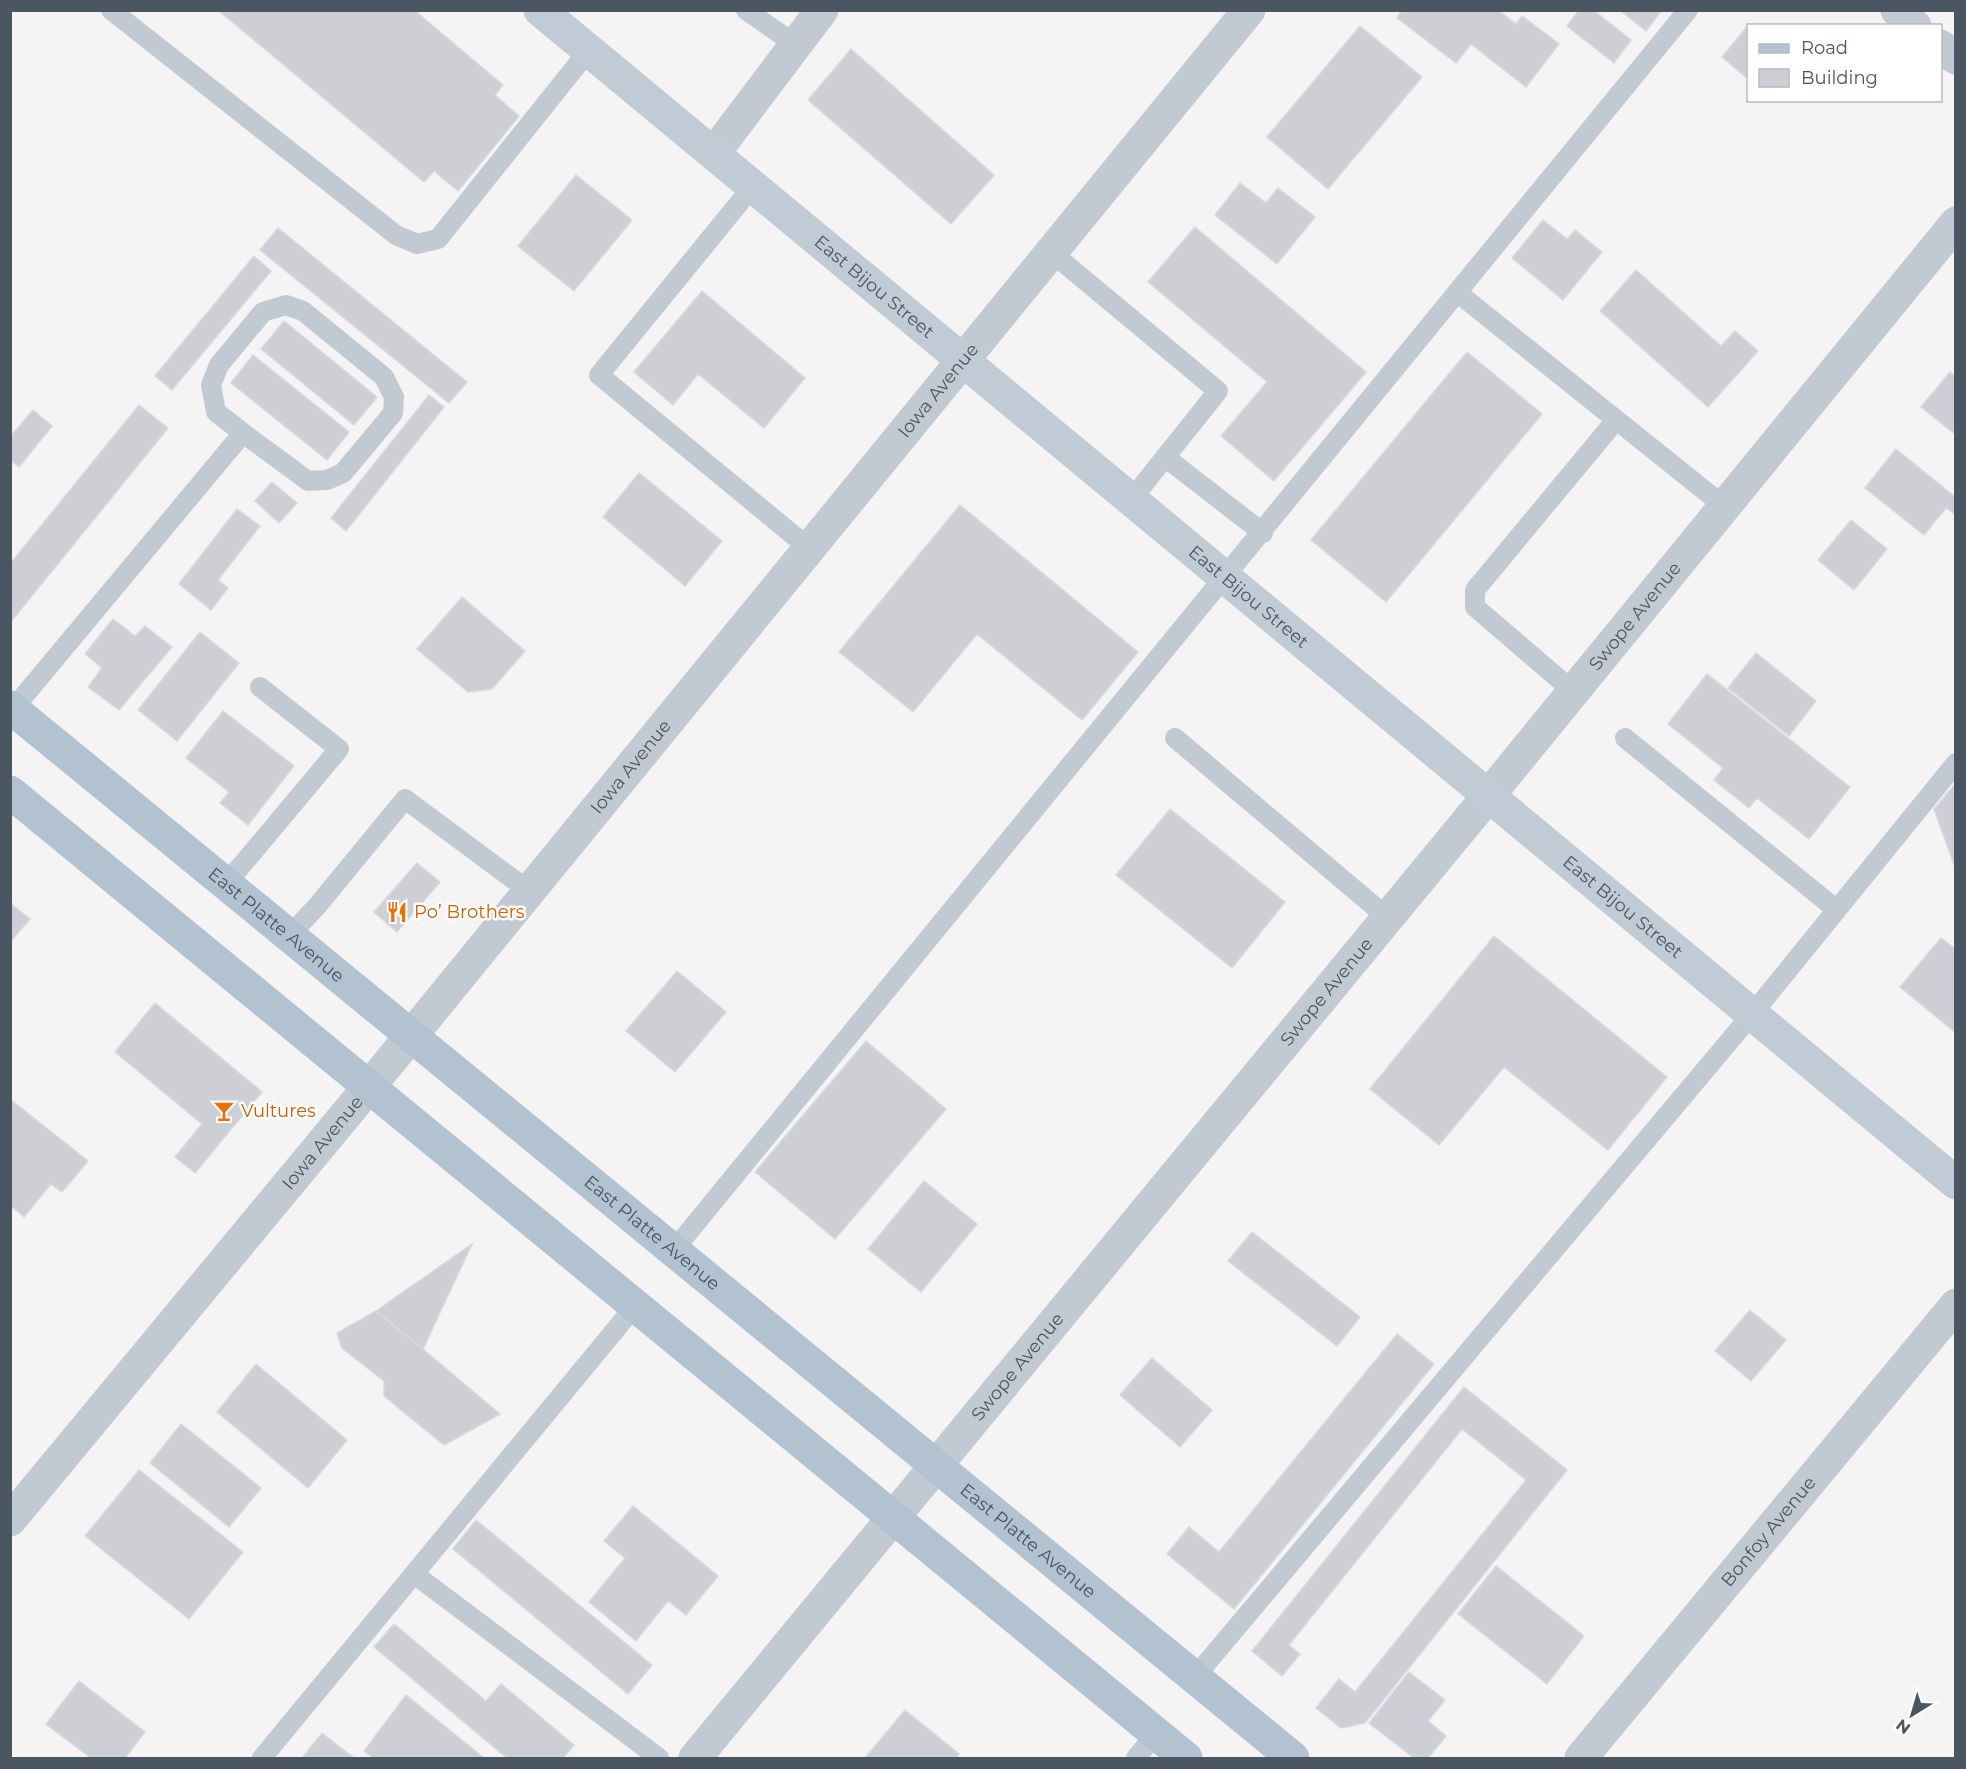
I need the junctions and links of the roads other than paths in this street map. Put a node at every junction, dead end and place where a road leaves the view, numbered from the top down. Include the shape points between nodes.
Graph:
1 (111, 10) edge
2 (540, 10) edge
3 (746, 10) edge
4 (822, 10) edge
5 (1249, 10) edge
6 (1688, 10) edge
7 (1897, 10) edge
8 (1913, 24) edge
9 (796, 45) junction
10 (1942, 47) edge
11 (589, 50) junction
12 (1956, 58) edge
13 (714, 153) junction
14 (753, 186) junction
15 (1956, 223) edge
16 (1051, 252) junction
17 (1458, 293) junction
18 (961, 362) junction
19 (1616, 420) junction
20 (243, 433) junction
21 (1165, 457) junction
22 (1131, 500) junction
23 (1724, 506) junction
24 (1263, 533) junction
25 (809, 548) junction
26 (1226, 579) junction
27 (260, 687) dead end
28 (1574, 691) junction
29 (12, 708) edge
30 (1175, 738) dead end
31 (1625, 738) dead end
32 (1956, 763) edge
33 (10, 792) edge
34 (1489, 795) junction
35 (226, 884) junction
36 (529, 891) junction
37 (1837, 909) junction
38 (1388, 918) junction
39 (289, 936) junction
40 (1753, 1013) junction
41 (411, 1036) junction
42 (368, 1086) junction
43 (1956, 1183) edge
44 (673, 1251) junction
45 (1956, 1305) edge
46 (635, 1306) junction
47 (935, 1468) junction
48 (893, 1519) junction
49 (10, 1520) edge
50 (414, 1574) junction
51 (1194, 1678) junction
52 (1146, 1746) edge
53 (262, 1758) edge
54 (659, 1758) edge
55 (695, 1758) edge
56 (1186, 1758) edge
57 (1293, 1758) edge
58 (1581, 1758) edge

1 - 11 lane via 396,235 417,244 438,239
2 - 11 street, East Bijou Street
3 - 9 lane
4 - 9 street
5 - 16 street, Iowa Avenue
6 - 17 lane
7 - 8 street
9 - 13 street
10 - 12 street
11 - 13 street, East Bijou Street
13 - 14 street, East Bijou Street
14 - 18 street, East Bijou Street
14 - 25 lane via 599,375
15 - 23 street, Swope Avenue
16 - 18 street, Iowa Avenue
16 - 21 lane via 1218,391
17 - 19 lane
17 - 24 lane
18 - 22 street, East Bijou Street
18 - 25 street, Iowa Avenue
19 - 23 lane
19 - 28 lane via 1475,590 1475,607
20 - 20 lane via 216,412 211,385 219,365 263,312 286,305 303,311 384,377 394,398 393,413 343,473 327,480 308,481
20 - 29 lane
21 - 22 lane
21 - 24 lane
22 - 26 street, East Bijou Street
23 - 28 street, Swope Avenue
24 - 26 lane
25 - 36 street, Iowa Avenue
26 - 34 street, East Bijou Street
26 - 44 lane
27 - 35 lane via 339,749
28 - 34 street, Swope Avenue
29 - 35 main road, East Platte Avenue
30 - 38 lane
31 - 37 lane
32 - 37 lane
33 - 42 main road
34 - 38 street, Swope Avenue
34 - 40 street, East Bijou Street
35 - 39 main road, East Platte Avenue
36 - 39 lane via 405,799
36 - 41 street, Iowa Avenue
37 - 40 lane
38 - 47 street, Swope Avenue
39 - 41 main road, East Platte Avenue
40 - 43 street, East Bijou Street
40 - 51 lane
41 - 42 street, Iowa Avenue
41 - 44 main road, East Platte Avenue
42 - 46 main road
42 - 49 street, Iowa Avenue
44 - 47 main road, East Platte Avenue
45 - 58 street, Bonfoy Avenue
46 - 48 main road
46 - 50 lane
47 - 48 street, Swope Avenue
47 - 51 main road, East Platte Avenue
48 - 52 main road
48 - 55 street, Swope Avenue
50 - 53 lane
50 - 54 lane
51 - 57 main road, East Platte Avenue
52 - 56 main road

